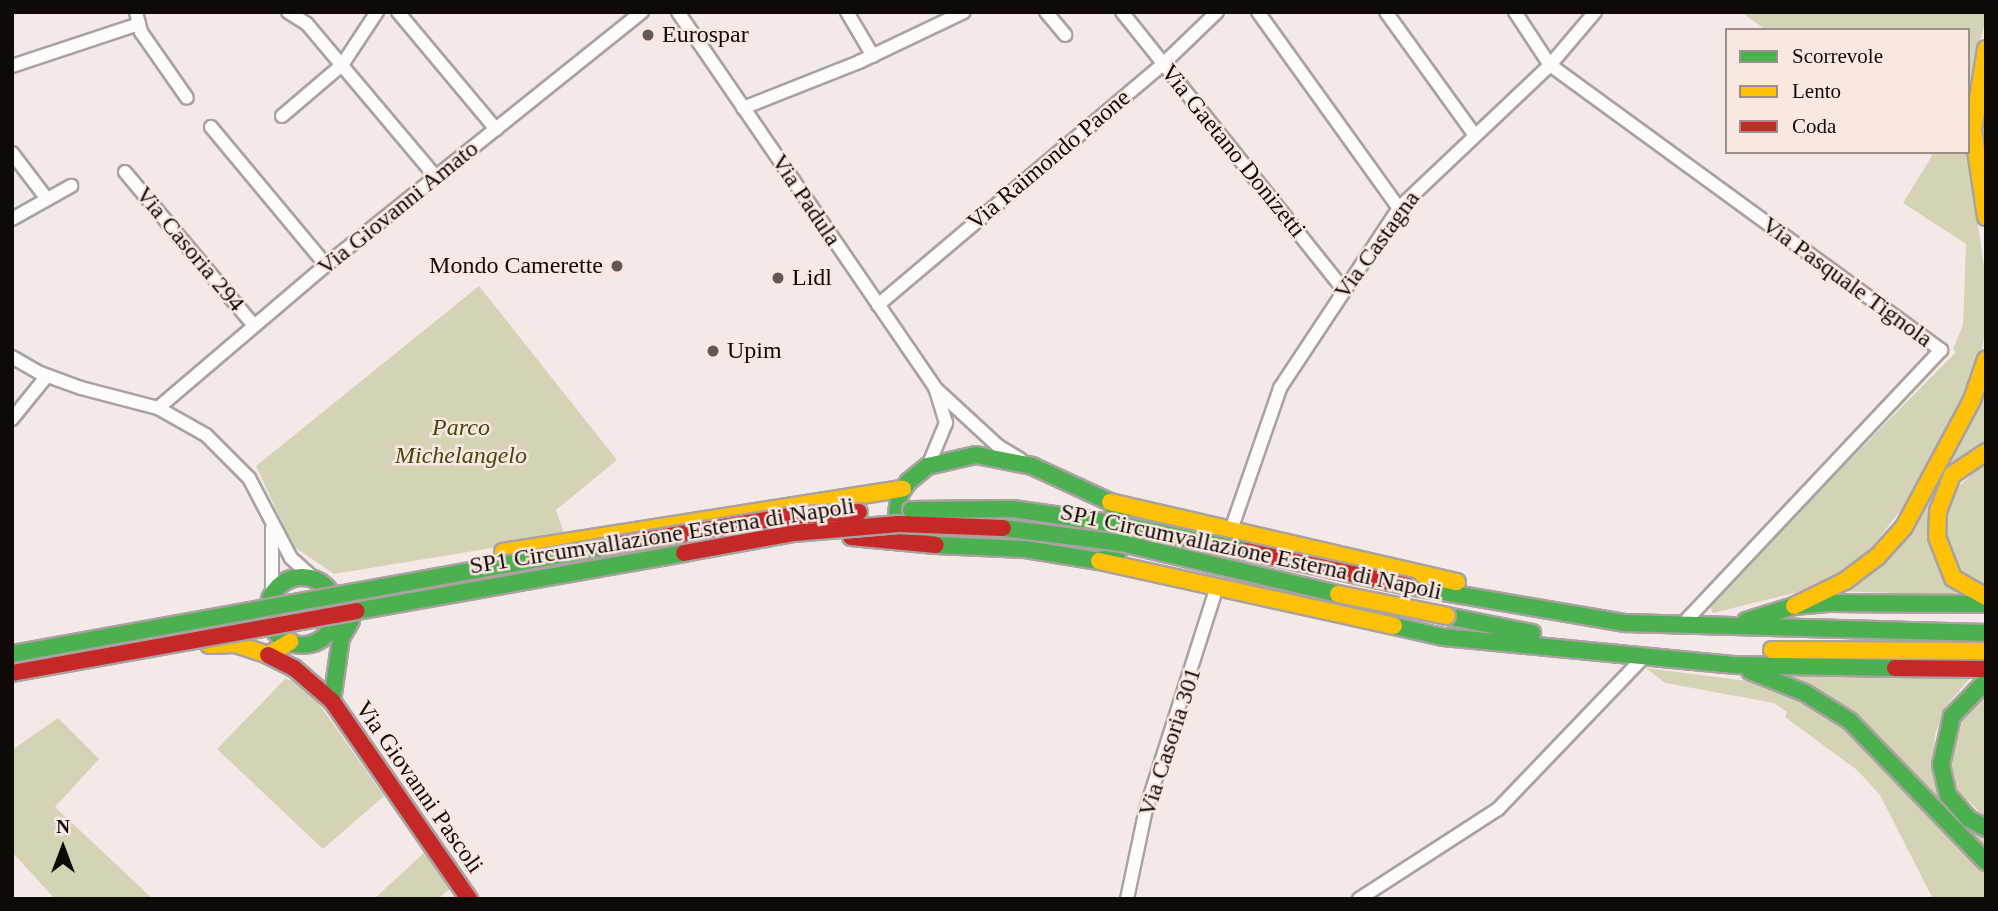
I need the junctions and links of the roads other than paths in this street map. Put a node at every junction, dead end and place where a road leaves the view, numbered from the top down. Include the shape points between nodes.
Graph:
1 (288, 12) edge
2 (377, 12) edge
3 (398, 12) edge
4 (642, 12) edge
5 (678, 12) edge
6 (847, 12) edge
7 (964, 12) edge
8 (1046, 12) edge
9 (1122, 12) edge
10 (1217, 12) edge
11 (1258, 12) edge
12 (1386, 12) edge
13 (1515, 12) edge
14 (1595, 12) edge
15 (138, 18) edge
16 (1065, 35) dead end
17 (1986, 49) edge
18 (873, 56) junction
19 (1163, 64) junction
20 (342, 65) junction
21 (1550, 65) junction
22 (12, 66) edge
23 (187, 98) dead end
24 (743, 108) junction
25 (282, 116) dead end
26 (211, 127) dead end
27 (496, 129) junction
28 (1474, 134) junction
29 (12, 153) edge
30 (125, 172) dead end
31 (436, 177) junction
32 (71, 186) dead end
33 (47, 199) junction
34 (1399, 208) junction
35 (1986, 217) edge
36 (12, 219) edge
37 (326, 265) junction
38 (1344, 290) junction
39 (878, 305) junction
40 (254, 326) junction
41 (12, 357) edge
42 (1986, 359) edge
43 (47, 376) junction
44 (935, 388) junction
45 (158, 408) junction
46 (12, 419) edge
47 (1986, 452) edge
48 (928, 466) junction
49 (1032, 466) junction
50 (903, 489) junction
51 (1110, 502) junction
52 (272, 524) junction
53 (1232, 527) junction
54 (936, 545) junction
55 (1099, 561) junction
56 (319, 582) junction
57 (1217, 587) junction
58 (272, 593) junction
59 (1986, 597) edge
60 (1986, 604) edge
61 (1525, 607) junction
62 (1794, 607) junction
63 (351, 621) junction
64 (333, 626) junction
65 (1682, 626) junction
66 (1717, 627) junction
67 (1986, 633) edge
68 (290, 642) junction
69 (12, 643) edge
70 (1695, 650) junction
71 (1986, 651) edge
72 (338, 653) junction
73 (12, 654) edge
74 (268, 655) junction
75 (1643, 658) junction
76 (1733, 665) junction
77 (294, 668) junction
78 (1986, 669) edge
79 (12, 673) edge
80 (12, 681) edge
81 (1986, 681) edge
82 (332, 701) junction
83 (1986, 828) edge
84 (1986, 862) edge
85 (468, 899) edge
86 (1127, 899) edge
87 (1359, 899) edge

1 - 20 street via 307,24
2 - 20 street
3 - 27 street
4 - 27 street, Via Giovanni Amato
5 - 24 street, Via Padula
6 - 18 street
7 - 18 street
8 - 16 street
9 - 19 street, Via Gaetano Donizetti
10 - 19 street, Via Raimondo Paone
11 - 34 street
12 - 28 street
13 - 21 street
14 - 21 street, Via Castagna
15 - 22 street
15 - 23 street
17 - 35 main road via 1973,130
18 - 24 street
19 - 38 street, Via Gaetano Donizetti
19 - 39 street, Via Raimondo Paone
20 - 25 street
20 - 31 street
21 - 28 street, Via Castagna
21 - 65 street, Via Pasquale Tignola via 1941,350
24 - 39 street, Via Padula
26 - 37 street
27 - 31 street, Via Giovanni Amato
28 - 34 street, Via Castagna
29 - 33 street
30 - 40 street, Via Casoria 294
31 - 37 street, Via Giovanni Amato
32 - 33 street
33 - 36 street
34 - 38 street, Via Castagna
37 - 40 street, Via Giovanni Amato
38 - 53 street, Via Castagna via 1280,388
39 - 44 street, Via Padula
40 - 45 street, Via Giovanni Amato
41 - 43 street
42 - 62 main road via 1972,400 1904,527 1856,573
43 - 45 street
43 - 46 street
44 - 48 street, Via Padula via 946,423
44 - 49 street, Via Padula via 998,446
45 - 52 street via 206,435 230,457 249,478
47 - 59 main road via 1952,475 1938,511 1937,537 1953,578
48 - 49 main road via 976,454
48 - 50 main road
49 - 51 main road
50 - 54 main road via 897,513 901,527 916,539
50 - 56 main road via 634,528
51 - 53 main road
51 - 55 main road via 1125,523 1124,540 1116,555
52 - 56 street via 291,558
52 - 58 street
53 - 61 main road via 1405,567
54 - 55 main road via 1025,549
54 - 63 main road via 900,545 872,536 762,546
55 - 57 main road
56 - 58 main road via 290,579
56 - 64 main road via 335,601
57 - 75 main road via 1443,637
57 - 86 street, Via Casoria 301 via 1146,808
58 - 68 main road via 267,617 271,628
58 - 69 main road
60 - 62 main road
61 - 65 main road, SP1 Circumvallazione Esterna di Napoli via 1625,623
61 - 73 main road, SP1 Circumvallazione Esterna di Napoli, bridge via 1117,524 1013,509 894,510 791,516 451,572
62 - 66 main road
63 - 64 main road
63 - 72 main road
64 - 68 main road via 308,646
64 - 72 main road
65 - 66 main road, SP1 Circumvallazione Esterna di Napoli
66 - 67 main road, SP1 Circumvallazione Esterna di Napoli
68 - 74 main road
68 - 77 main road
70 - 71 main road, SP1 Circumvallazione Esterna di Napoli
70 - 76 main road
70 - 79 main road, SP1 Circumvallazione Esterna di Napoli, bridge via 1589,642 1447,616 1121,543 1023,529 899,524 794,533
72 - 82 main road
74 - 77 main road, Via Giovanni Pascoli
74 - 80 main road, Via Giovanni Pascoli via 219,643
75 - 76 main road
75 - 87 street via 1498,808
76 - 78 main road
76 - 84 main road via 1805,693 1850,721
77 - 82 main road, Via Giovanni Pascoli
81 - 83 main road via 1952,716 1941,765 1948,795 1969,819
82 - 85 main road, Via Giovanni Pascoli

